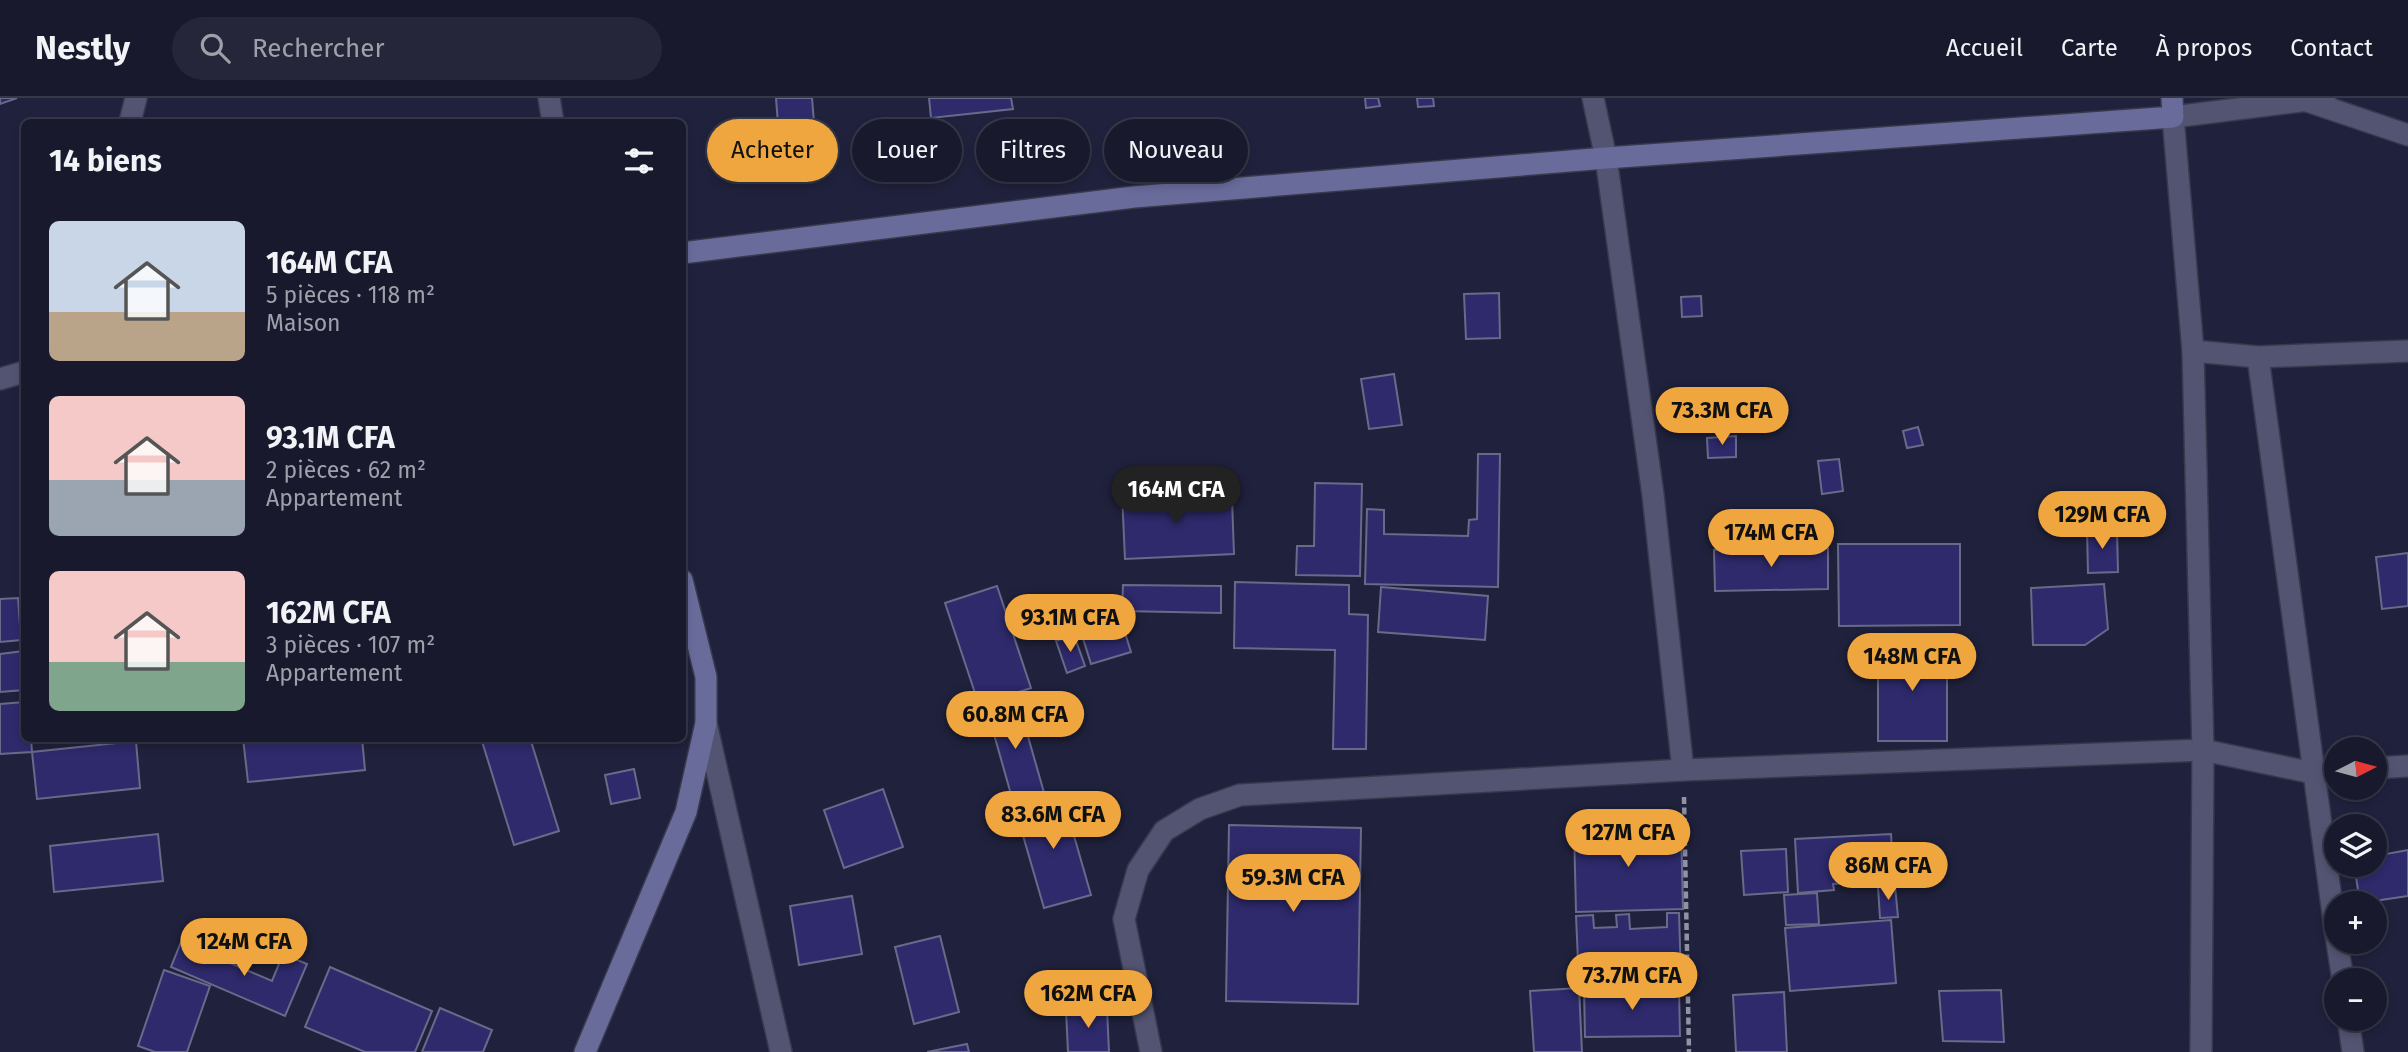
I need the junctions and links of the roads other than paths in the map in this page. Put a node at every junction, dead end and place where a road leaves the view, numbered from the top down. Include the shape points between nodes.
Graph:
1 (136, 98) edge
2 (549, 98) edge
3 (1593, 98) edge
4 (2316, 99) edge
5 (2172, 107) edge
6 (131, 119) edge
7 (552, 119) edge
8 (2408, 135) edge
9 (1606, 158) junction
10 (686, 253) edge
11 (2193, 351) junction
12 (2408, 351) edge
13 (2258, 357) junction
14 (21, 373) edge
15 (0, 379) edge
16 (686, 596) edge
17 (706, 723) junction
18 (2203, 750) junction
19 (2408, 766) edge
20 (2387, 767) edge
21 (1684, 770) junction
22 (2324, 772) edge
23 (2313, 773) junction
24 (2330, 891) edge
25 (2350, 1031) edge
26 (585, 1052) edge
27 (781, 1052) edge
28 (1151, 1052) edge
29 (2201, 1052) edge
30 (2353, 1052) edge

1 - 6 street
2 - 7 street
3 - 9 street
4 - 5 street
4 - 8 street
5 - 9 street
5 - 11 street
9 - 10 street via 1133,197
9 - 21 street via 1653,495
11 - 13 street
11 - 18 street
12 - 13 street
13 - 23 street
14 - 15 street
16 - 17 street via 706,677
17 - 26 street via 686,812
17 - 27 street
18 - 21 street
18 - 23 street
18 - 29 street
19 - 20 street
21 - 28 street via 1240,794 1200,809 1164,831 1138,870 1124,919
22 - 23 street
23 - 24 street
25 - 30 street

